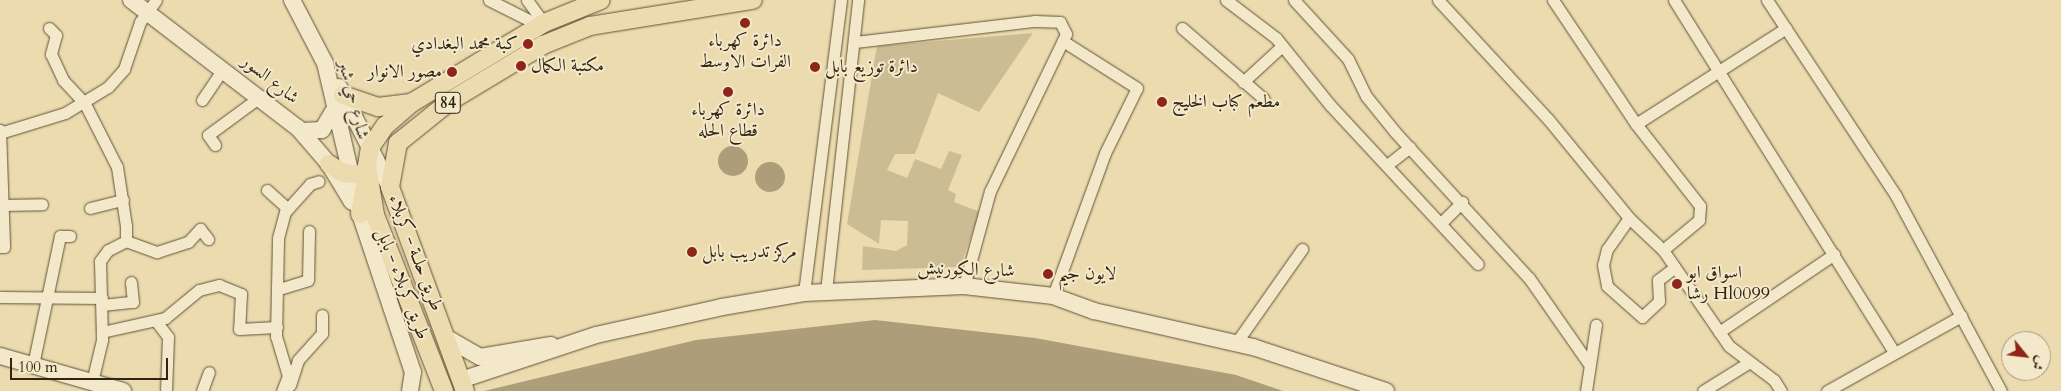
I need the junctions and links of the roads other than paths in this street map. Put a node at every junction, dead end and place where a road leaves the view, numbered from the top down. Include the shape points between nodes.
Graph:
1 (131, 0) edge
2 (292, 0) edge
3 (489, 0) edge
4 (527, 0) edge
5 (601, 0) edge
6 (753, 0) edge
7 (841, 0) edge
8 (858, 0) edge
9 (1226, 0) edge
10 (1294, 0) edge
11 (1438, 0) edge
12 (1553, 0) edge
13 (1674, 0) edge
14 (1767, 0) edge
15 (151, 5) edge
16 (542, 24) junction
17 (49, 28) dead end
18 (1182, 28) dead end
19 (1786, 28) junction
20 (1063, 40) junction
21 (855, 42) junction
22 (1282, 46) junction
23 (223, 68) junction
24 (1716, 75) junction
25 (1243, 82) junction
26 (261, 96) junction
27 (1264, 99) dead end
28 (202, 100) dead end
29 (339, 102) junction
30 (413, 102) junction
31 (86, 104) junction
32 (1636, 124) junction
33 (301, 131) junction
34 (0, 132) edge
35 (398, 143) junction
36 (215, 146) dead end
37 (1410, 147) junction
38 (372, 162) junction
39 (329, 164) junction
40 (1388, 165) junction
41 (350, 174) junction
42 (319, 181) dead end
43 (390, 187) junction
44 (267, 190) dead end
45 (370, 196) junction
46 (123, 200) junction
47 (1462, 202) junction
48 (42, 204) dead end
49 (3, 205) junction
50 (90, 208) dead end
51 (288, 209) junction
52 (360, 214) junction
53 (1629, 218) junction
54 (1441, 223) junction
55 (309, 231) dead end
56 (70, 236) dead end
57 (208, 239) dead end
58 (126, 241) junction
59 (0, 247) edge
60 (1302, 249) dead end
61 (1663, 250) junction
62 (1834, 254) junction
63 (1478, 264) dead end
64 (1675, 266) junction
65 (130, 282) dead end
66 (964, 286) junction
67 (279, 289) junction
68 (826, 291) junction
69 (804, 293) junction
70 (1053, 296) junction
71 (0, 297) edge
72 (50, 300) junction
73 (102, 301) junction
74 (322, 315) dead end
75 (1961, 316) junction
76 (156, 321) junction
77 (1596, 325) dead end
78 (277, 327) junction
79 (102, 332) junction
80 (1719, 332) junction
81 (447, 338) junction
82 (1236, 343) junction
83 (568, 346) junction
84 (1895, 354) junction
85 (0, 356) edge
86 (1748, 363) junction
87 (1589, 364) junction
88 (33, 365) junction
89 (209, 372) dead end
90 (85, 384) edge
91 (463, 386) edge
92 (122, 391) edge
93 (166, 391) edge
94 (202, 391) edge
95 (282, 391) edge
96 (287, 391) edge
97 (410, 391) edge
98 (444, 391) edge
99 (1386, 391) edge
100 (1586, 391) edge
101 (1703, 391) edge
102 (1781, 391) edge
103 (1828, 391) edge
104 (2001, 391) edge

1 - 15 street, شارع السور
2 - 29 street, شارع حي شبر via 325,63
3 - 16 street
4 - 16 street
5 - 16 main road, 84
6 - 35 main road, 84 via 590,26 544,45 450,101
7 - 69 street
8 - 21 street
9 - 22 street
10 - 37 street via 1348,59 1366,96
11 - 53 street via 1548,119
12 - 32 street
13 - 24 street
14 - 19 street
15 - 23 street, شارع السور
15 - 31 street via 124,68
16 - 30 main road, 84
17 - 31 street via 56,36 51,54 63,80
18 - 25 street
19 - 24 street
19 - 75 street via 1896,196
20 - 21 street via 1066,34 1060,22 1050,20
20 - 66 street via 990,191
20 - 70 street via 1137,88 1105,154
21 - 68 street
22 - 25 street
22 - 40 street
23 - 26 street, شارع السور
23 - 28 street
24 - 32 street
24 - 62 street
25 - 27 street
26 - 33 street, شارع السور
26 - 36 street via 208,134
29 - 30 main road via 378,108
29 - 33 street via 322,130
29 - 38 street
29 - 41 street, شارع حي شبر
30 - 38 main road, 84 via 385,126
31 - 34 street
31 - 46 street via 117,167
32 - 61 street via 1703,212
33 - 39 street, شارع السور
34 - 49 street
35 - 38 main road
35 - 43 main road, طريق حلــة - كربلاء
37 - 40 street
37 - 47 street
38 - 41 main road
38 - 43 street
38 - 45 main road, طريق كربلاء - بابل
38 - 52 main road
39 - 41 main road
39 - 52 street, شارع السور
40 - 54 street
41 - 52 street, شارع حي شبر
42 - 51 street
43 - 45 main road via 380,186
43 - 81 main road, طريق حلــة - كربلاء
44 - 51 street
45 - 52 main road
45 - 98 main road, طريق كربلاء - بابل
46 - 50 street
46 - 58 street
47 - 54 street
47 - 87 street via 1530,278
48 - 49 street
49 - 59 street via 4,247
51 - 67 street via 276,253
52 - 97 street via 414,372
53 - 61 street
53 - 64 street via 1607,249 1603,265 1607,286 1642,317 1659,301 1658,280
54 - 63 street
55 - 67 street via 308,280
56 - 72 street via 60,236
57 - 58 street via 200,229 188,242 157,252
58 - 73 street via 108,250 100,261
60 - 82 street
61 - 64 street
62 - 80 street
62 - 84 street
64 - 80 street
65 - 73 street via 133,302
66 - 68 street, شارع الكورنيش
66 - 70 street, شارع الكورنيش
67 - 78 street
68 - 69 street, شارع الكورنيش
69 - 83 street, شارع الكورنيش via 596,335
70 - 82 street, شارع الكورنيش via 1094,311
71 - 72 street
72 - 73 street
72 - 88 street
73 - 79 street
74 - 96 street via 322,333 298,360
75 - 84 street
75 - 104 street
76 - 78 street via 199,290 219,285 241,294 239,329
76 - 79 street
76 - 93 street via 168,337
77 - 87 street
78 - 95 street via 288,376
79 - 90 street
80 - 86 street
81 - 83 street via 480,357
81 - 91 main road, طريق حلــة - كربلاء
82 - 99 street, شارع الكورنيش
83 - 91 street
84 - 103 street
85 - 88 street
86 - 101 street
86 - 102 street via 1774,380
87 - 100 street
88 - 90 street
89 - 94 street
90 - 92 street

